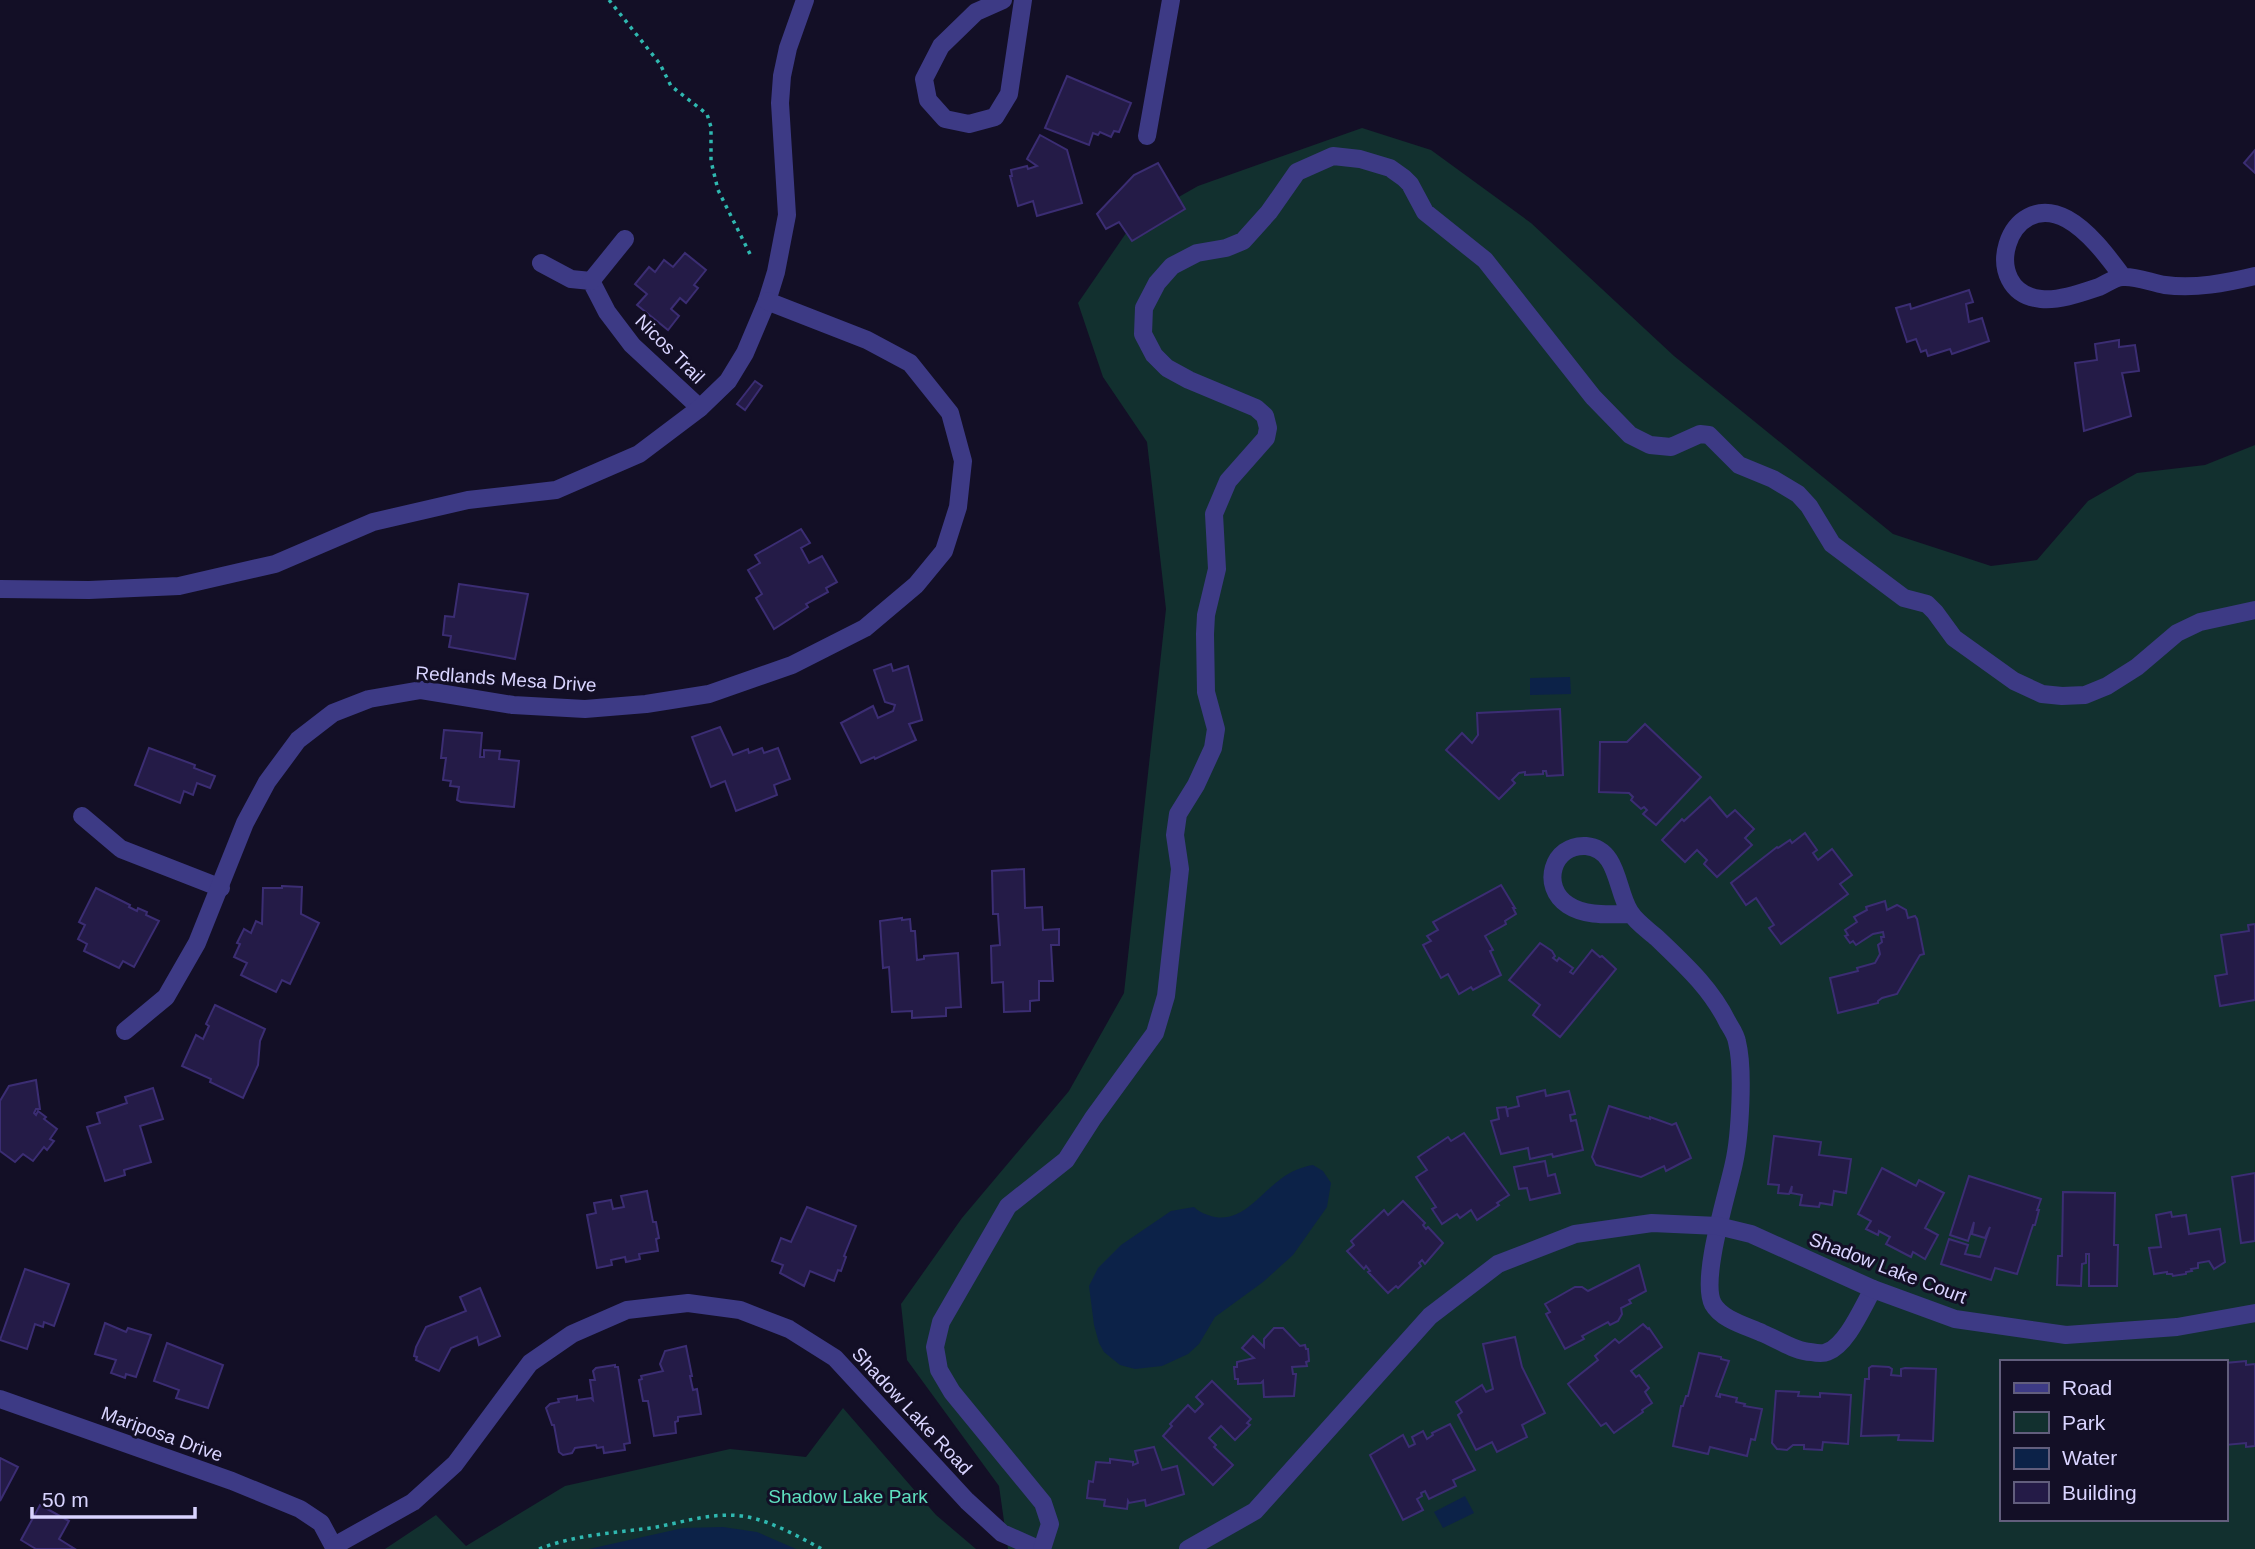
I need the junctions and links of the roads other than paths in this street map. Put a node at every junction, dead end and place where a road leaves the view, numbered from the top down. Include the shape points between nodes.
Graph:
1 (805, 0) edge
2 (1003, 0) edge
3 (1023, 0) edge
4 (1171, 0) edge
5 (1147, 136) dead end
6 (625, 240) dead end
7 (541, 263) dead end
8 (2255, 276) edge
9 (2123, 277) junction
10 (592, 282) junction
11 (767, 301) junction
12 (700, 408) junction
13 (0, 589) edge
14 (2255, 610) edge
15 (82, 816) dead end
16 (221, 887) junction
17 (1630, 914) junction
18 (125, 1031) dead end
19 (1718, 1226) junction
20 (1873, 1289) junction
21 (2255, 1312) edge
22 (0, 1399) edge
23 (335, 1547) edge
24 (1040, 1549) edge
25 (1188, 1549) edge

1 - 11 street via 782,76 787,215
2 - 3 street via 976,12 942,46 924,79 928,100 945,119 969,124 995,117 1009,94
4 - 5 street
6 - 10 street
7 - 10 street via 570,279
8 - 9 street via 2219,284 2168,286
9 - 9 street via 2080,229 2054,215 2025,220 2007,242 2006,271 2013,284 2038,299 2053,299
10 - 12 street, Nicos Trail via 632,345
11 - 12 street via 745,353 728,380
11 - 16 street, Redlands Mesa Drive via 867,340 910,363 950,413 962,461 958,507 944,551 916,585 865,628 793,665 709,694 585,709 513,705 421,690 369,699 333,713 298,740 267,782 245,823
12 - 13 street via 639,454 556,490 468,500 373,522 275,564 179,586
14 - 24 street via 2189,627 2137,667 2085,695 2042,694 2014,681 1954,638 1927,604 1904,598 1832,544 1798,494 1739,465 1709,435 1700,434 1671,447 1650,445 1630,435 1592,397 1485,260 1425,212 1410,184 1390,168 1333,156 1297,172 1243,242 1197,253 1172,266 1144,308 1143,334 1154,355 1189,380 1256,408 1265,416 1268,428 1259,448 1228,481 1214,514 1217,569 1205,634 1206,692 1216,729 1213,748 1178,814 1175,835 1180,869 1166,996 1155,1033 1066,1160 1008,1206 941,1322 935,1347 939,1370 952,1392 1043,1503 1050,1524
15 - 16 street via 121,849
16 - 18 street, Redlands Mesa Drive via 197,943 166,997
17 - 17 street via 1605,853 1579,847 1559,859 1552,882 1559,898 1570,907
17 - 19 street via 1694,973 1718,1003 1737,1041 1741,1093 1735,1160
19 - 20 street, Shadow Lake Court via 1751,1234
19 - 20 street via 1712,1303 1724,1316 1807,1352 1827,1353 1843,1340
19 - 25 street via 1651,1223 1575,1234 1498,1264 1430,1316 1255,1511
20 - 21 street, Shadow Lake Court via 1955,1319 2066,1335 2177,1328
22 - 23 street, Mariposa Drive via 300,1509 321,1523
23 - 24 street, Shadow Lake Road via 413,1502 455,1464 530,1363 561,1341 627,1310 688,1303 740,1310 789,1329 835,1358 967,1502 1002,1533

